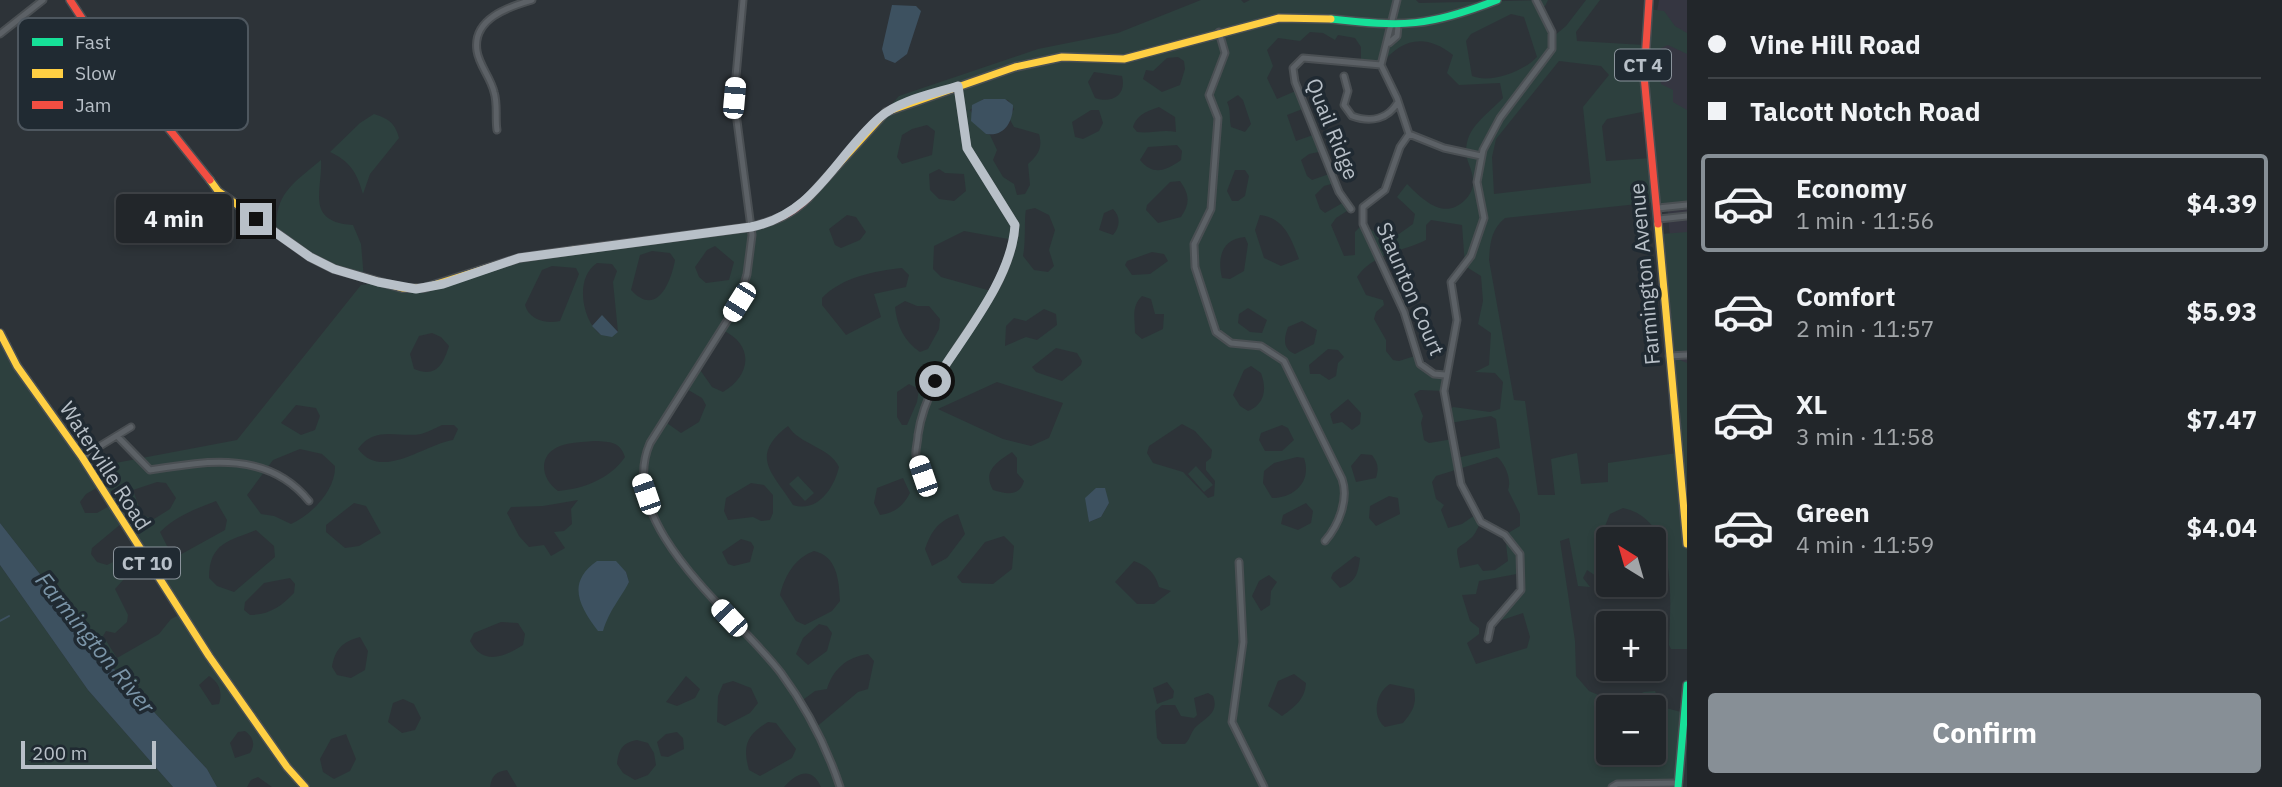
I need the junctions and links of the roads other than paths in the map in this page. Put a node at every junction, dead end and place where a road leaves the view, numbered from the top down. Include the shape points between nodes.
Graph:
1 (43, 0) edge
2 (70, 0) edge
3 (532, 0) edge
4 (743, 0) edge
5 (1397, 0) edge
6 (1497, 0) edge
7 (1536, 0) edge
8 (1649, 0) edge
9 (20, 18) edge
10 (82, 18) edge
11 (18, 20) edge
12 (1395, 26) junction
13 (1219, 32) junction
14 (0, 34) edge
15 (1381, 65) junction
16 (1344, 76) dead end
17 (958, 86) junction
18 (1398, 102) junction
19 (1391, 111) junction
20 (1402, 112) junction
21 (169, 130) edge
22 (497, 130) dead end
23 (1409, 134) junction
24 (1481, 156) junction
25 (1687, 205) edge
26 (1658, 208) junction
27 (1350, 209) dead end
28 (1687, 216) edge
29 (1659, 219) junction
30 (751, 227) junction
31 (0, 332) edge
32 (1687, 355) edge
33 (1668, 356) junction
34 (1445, 375) junction
35 (131, 427) dead end
36 (117, 436) junction
37 (82, 457) junction
38 (925, 482) dead end
39 (309, 501) dead end
40 (1325, 541) dead end
41 (1687, 544) edge
42 (1239, 562) dead end
43 (1488, 639) dead end
44 (1687, 685) edge
45 (1686, 713) edge
46 (1678, 785) edge
47 (306, 787) edge
48 (840, 787) edge
49 (1264, 787) edge
50 (1612, 787) edge

1 - 9 street
2 - 10 main road
3 - 22 street via 507,7 491,17 481,31 477,51 494,90
4 - 30 street via 734,98
5 - 12 street
6 - 12 main road via 1446,19
7 - 24 street via 1553,36 1552,48 1500,118
8 - 26 main road, Farmington Avenue / CT 4 via 1643,65
11 - 14 street
12 - 13 main road via 1293,17
12 - 15 street via 1397,36 1389,43
13 - 17 main road via 1125,59 1083,56 1041,61
13 - 40 street via 1225,53 1209,96 1218,118 1211,209 1194,244 1195,267 1216,332 1231,343 1261,346 1284,360 1342,479 1345,496
15 - 18 street
15 - 27 street, Quail Ridge via 1303,58 1293,68 1339,192
16 - 19 street via 1348,91 1344,105 1352,116 1370,121
17 - 30 main road via 886,112 797,209 776,221
17 - 38 street via 967,148 1015,225 1014,240 1007,266 935,381 921,412 916,455
18 - 19 street
18 - 20 street
19 - 20 street
20 - 23 street
21 - 30 main road via 218,191 310,257 334,269 402,288 425,288 519,258
23 - 24 street
23 - 34 street, Staunton Court via 1385,190 1363,207 1363,224 1404,312 1420,364 1434,374
24 - 34 street via 1477,182 1483,218 1471,256 1451,282 1457,320
25 - 26 street
26 - 29 main road, Farmington Avenue / CT 4
28 - 29 street
29 - 33 main road, Farmington Avenue / CT 4
30 - 48 street via 739,302 650,443 641,479 672,549 710,599 780,672 828,756
31 - 37 main road, Waterville Road / CT 10 via 17,366
32 - 33 street
33 - 41 main road, Farmington Avenue / CT 4
34 - 43 street via 1444,391 1468,501 1481,522 1505,535 1520,554 1521,590 1491,625
35 - 36 street
36 - 37 street
36 - 39 street via 150,470 211,460 237,462 272,472
37 - 47 main road, Waterville Road / CT 10 via 209,656
42 - 49 street via 1243,642 1232,722
44 - 45 main road
45 - 46 main road
46 - 50 street

